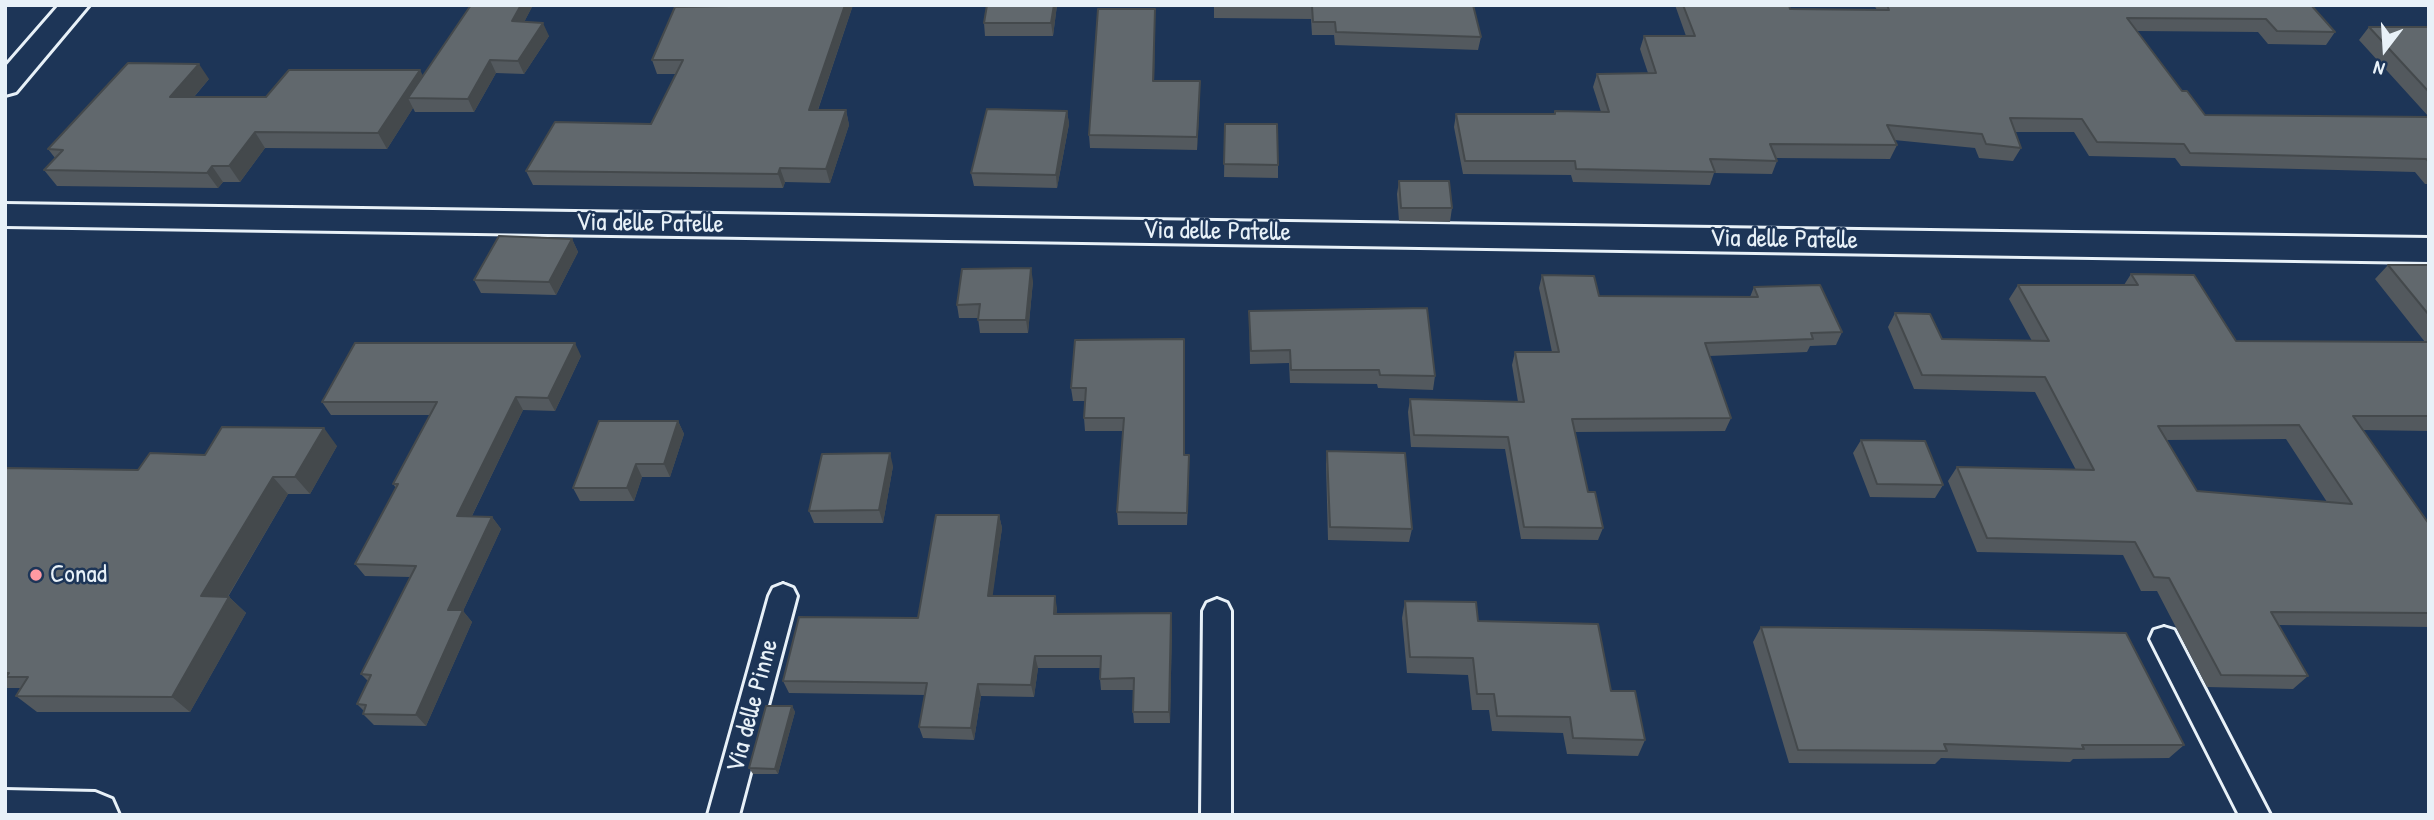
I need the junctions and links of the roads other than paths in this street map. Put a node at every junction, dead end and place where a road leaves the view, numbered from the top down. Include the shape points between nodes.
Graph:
1 (42, 5) edge
2 (75, 5) edge
3 (5, 47) edge
4 (5, 86) edge
5 (5, 215) edge
6 (2429, 250) edge
7 (783, 596) dead end
8 (1217, 611) dead end
9 (2164, 639) dead end
10 (5, 813) edge
11 (95, 815) edge
12 (723, 815) edge
13 (1216, 815) edge
14 (2255, 815) edge

1 - 3 street
2 - 4 street
5 - 6 street, Via delle Patelle
7 - 12 lane, Via delle Pinne
8 - 13 lane
9 - 14 lane
10 - 11 street

